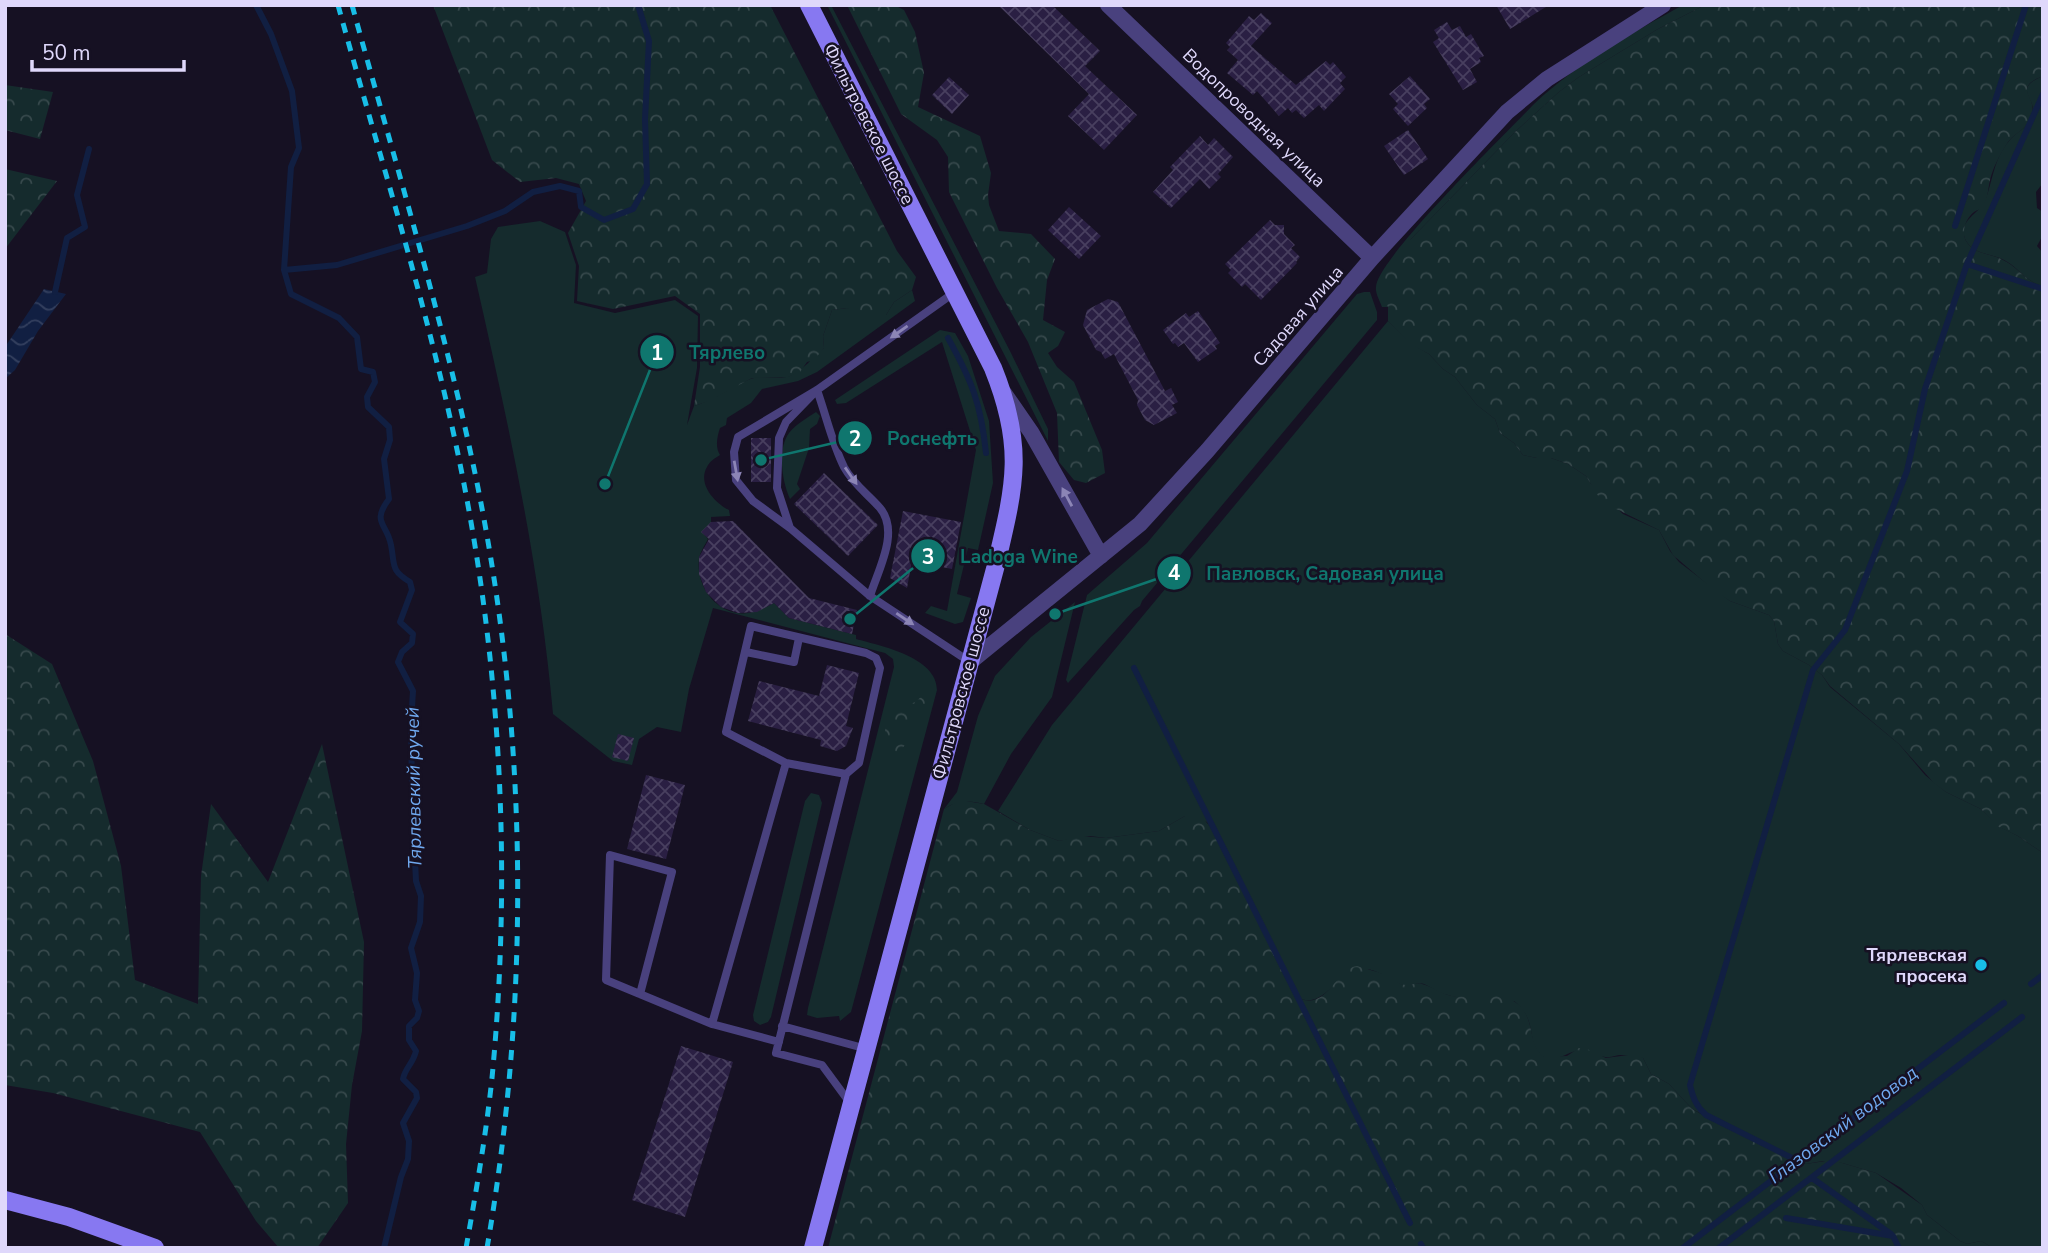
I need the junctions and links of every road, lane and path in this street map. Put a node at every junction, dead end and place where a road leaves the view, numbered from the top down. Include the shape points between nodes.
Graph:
1 (809, 5) edge
2 (1108, 5) edge
3 (1663, 5) edge
4 (1372, 258) junction
5 (955, 292) junction
6 (1001, 388) junction
7 (817, 390) junction
8 (790, 528) junction
9 (1101, 556) junction
10 (870, 596) junction
11 (799, 638) junction
12 (746, 652) junction
13 (970, 662) junction
14 (786, 763) junction
15 (846, 774) junction
16 (640, 994) junction
17 (712, 1024) junction
18 (782, 1026) junction
19 (779, 1042) junction
20 (867, 1049) junction
21 (851, 1106) junction
22 (11, 1205) edge
23 (155, 1248) edge
24 (813, 1248) edge

1 - 5 main road, Фильтровское шоссе
2 - 4 street, Водопроводная улица
3 - 4 street, Садовая улица via 1546,79 1514,105
4 - 9 street, Садовая улица via 1207,451 1140,524
5 - 6 main road, Фильтровское шоссе
5 -> 7 lane
9 -> 6 street
6 - 13 main road, Фильтровское шоссе via 1013,430 1016,467
7 - 8 lane via 786,422 779,438 777,488
7 -> 8 lane via 738,437 734,452 736,480 742,490
7 -> 10 lane via 844,466 887,521 887,544
8 - 10 lane
9 - 13 street, Садовая улица
10 -> 13 lane
11 - 12 lane via 794,662
11 - 12 lane via 751,626
11 - 15 lane via 866,653 876,658 880,668 859,763
12 - 14 lane via 726,732
13 - 20 main road, Фильтровское шоссе
14 - 15 lane
14 - 17 lane
15 - 18 lane
16 - 16 lane via 672,872 610,855 606,980
16 - 17 lane
17 - 19 lane
18 - 19 lane
18 - 20 lane
19 - 21 lane via 776,1052 821,1065
20 - 21 main road, Фильтровское шоссе
21 - 24 main road, Фильтровское шоссе
22 - 23 main road via 69,1217

